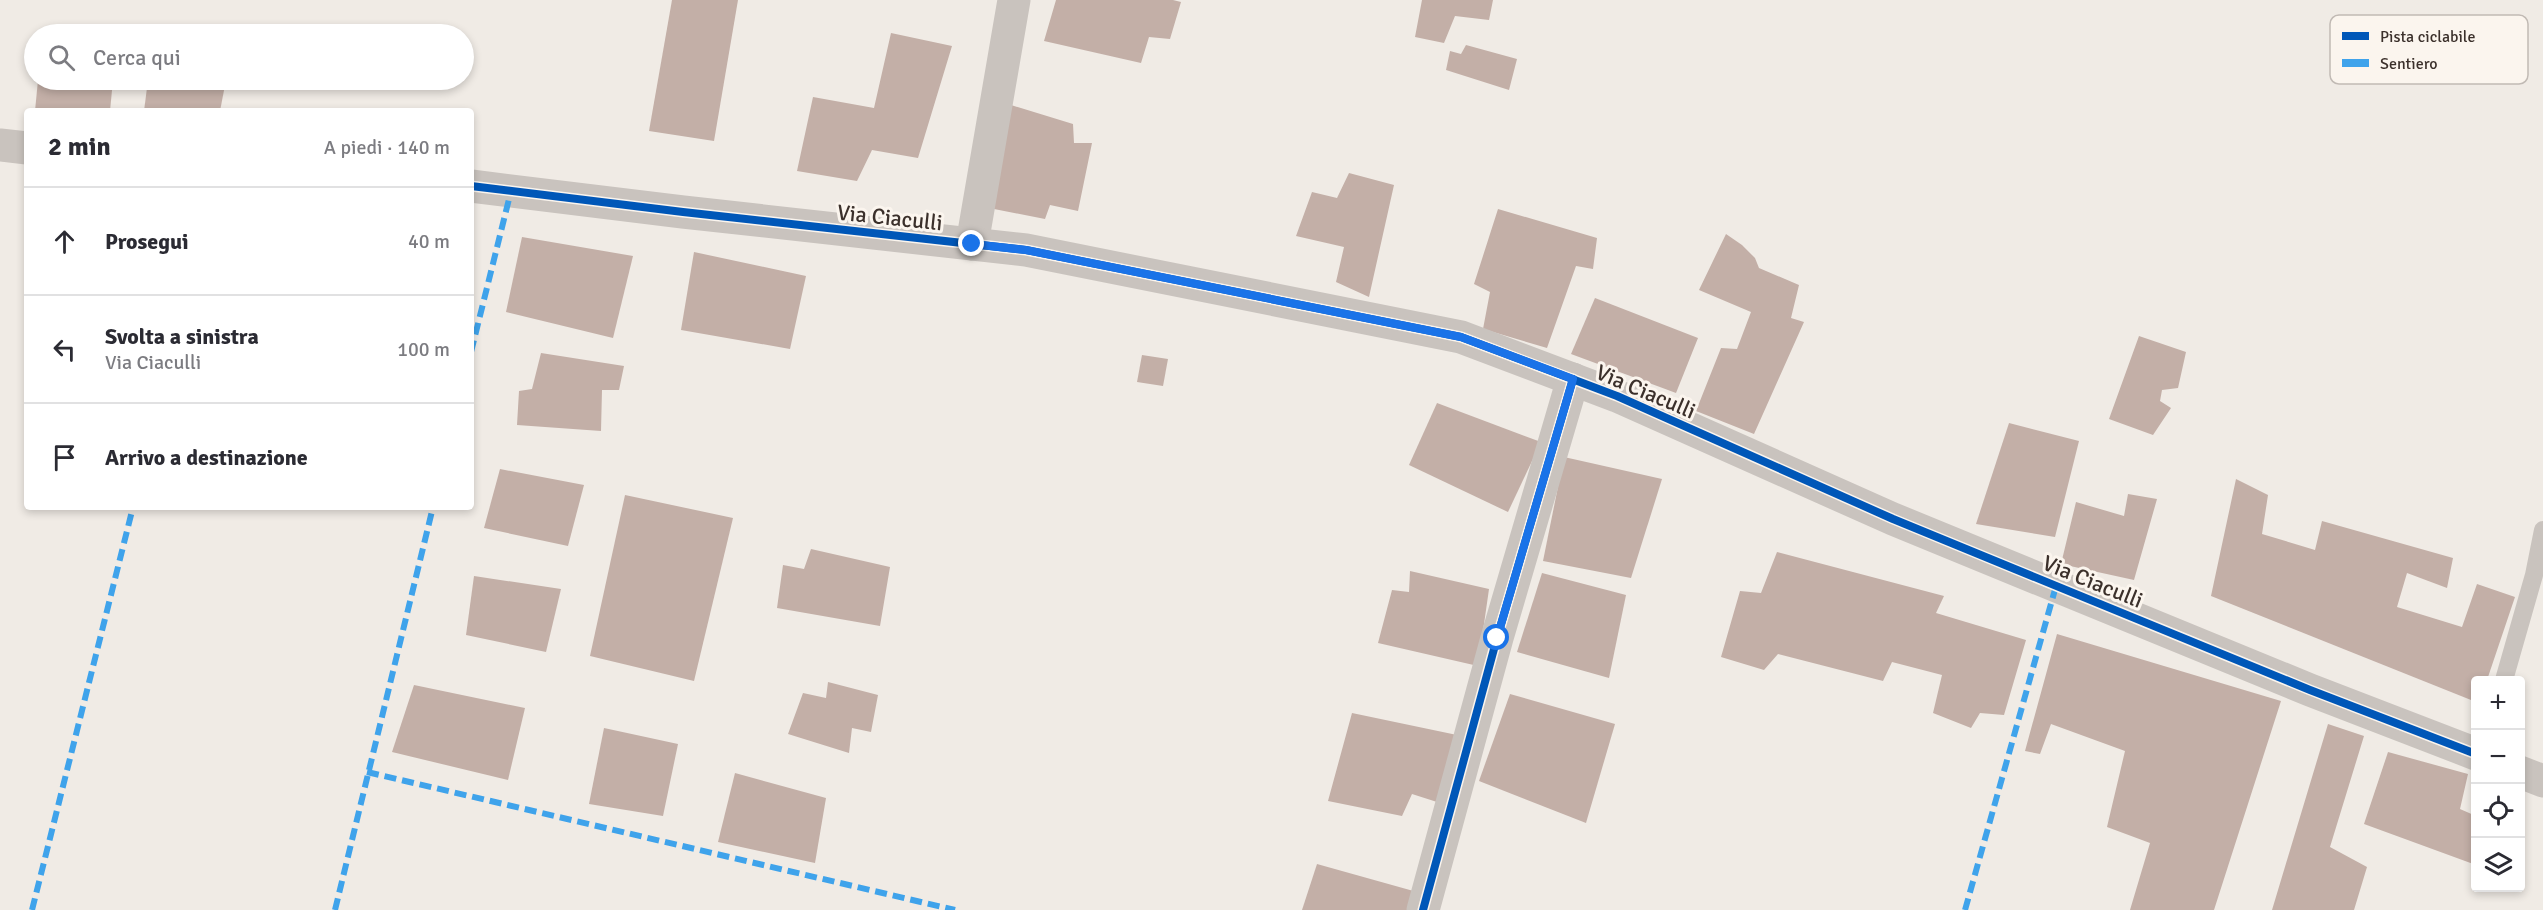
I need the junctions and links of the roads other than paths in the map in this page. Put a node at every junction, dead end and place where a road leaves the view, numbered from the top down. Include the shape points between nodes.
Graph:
1 (1014, 0) edge
2 (0, 145) edge
3 (24, 148) edge
4 (474, 186) edge
5 (972, 244) junction
6 (1573, 379) junction
7 (2543, 530) edge
8 (2505, 676) edge
9 (2471, 752) edge
10 (2525, 774) edge
11 (2543, 780) edge
12 (1423, 910) edge

1 - 5 street
2 - 3 street
4 - 5 street, Via Ciaculli
5 - 6 street, Via Ciaculli via 1037,252 1461,337
6 - 9 street, Via Ciaculli via 1893,519
6 - 12 street
7 - 8 lane
10 - 11 street

